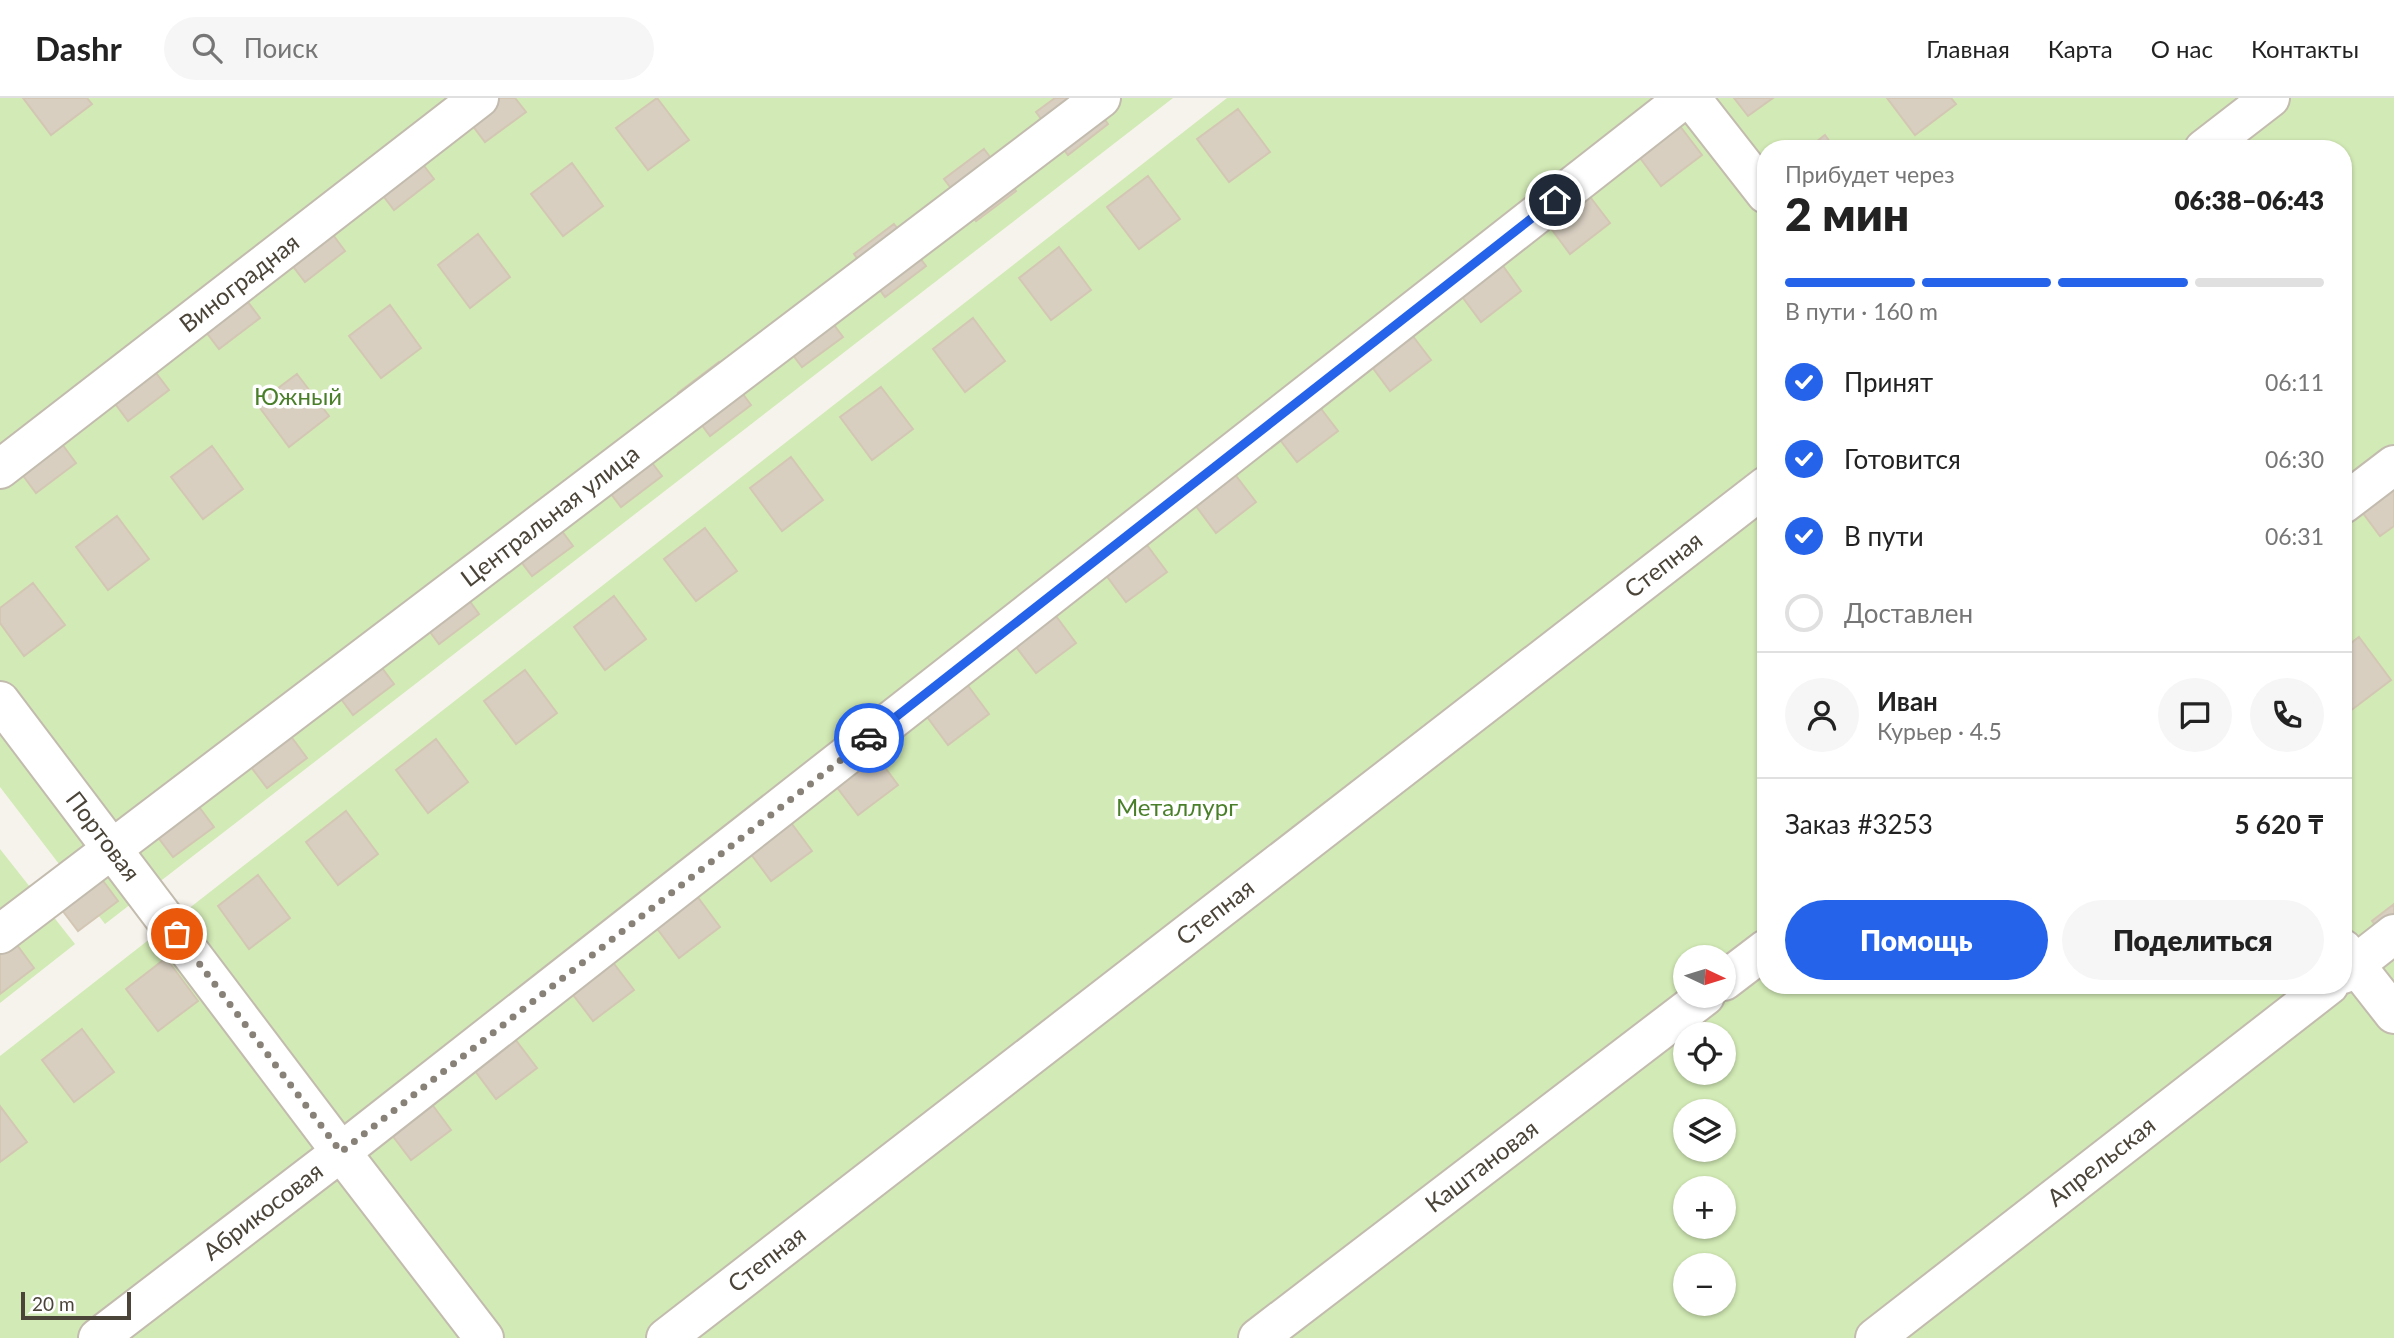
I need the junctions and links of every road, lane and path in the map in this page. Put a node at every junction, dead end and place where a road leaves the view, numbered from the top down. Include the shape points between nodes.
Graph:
1 (479, 98) edge
2 (1101, 98) edge
3 (1685, 98) edge
4 (1691, 98) edge
5 (2270, 98) edge
6 (2216, 140) edge
7 (1757, 182) edge
8 (2394, 465) edge
9 (0, 469) edge
10 (1757, 493) edge
11 (2352, 497) edge
12 (0, 701) edge
13 (112, 847) junction
14 (0, 934) edge
15 (2394, 934) edge
16 (1757, 956) edge
17 (2352, 962) edge
18 (1736, 972) edge
19 (2352, 976) edge
20 (2310, 994) edge
21 (1689, 1008) edge
22 (2394, 1014) edge
23 (341, 1152) junction
24 (98, 1338) edge
25 (484, 1338) edge
26 (666, 1338) edge
27 (1258, 1338) edge
28 (1875, 1338) edge

1 - 9 street, Виноградная
2 - 13 street, Центральная улица
3 - 23 street, Абрикосовая
4 - 7 street
5 - 6 street
8 - 11 street
10 - 26 street, Степная
12 - 13 street, Портовая
13 - 14 street, Центральная улица
13 - 23 street, Портовая
15 - 17 street, Апрельская
16 - 18 street
19 - 22 street
20 - 28 street, Апрельская
21 - 27 street, Каштановая
23 - 24 street, Абрикосовая
23 - 25 street, Портовая

